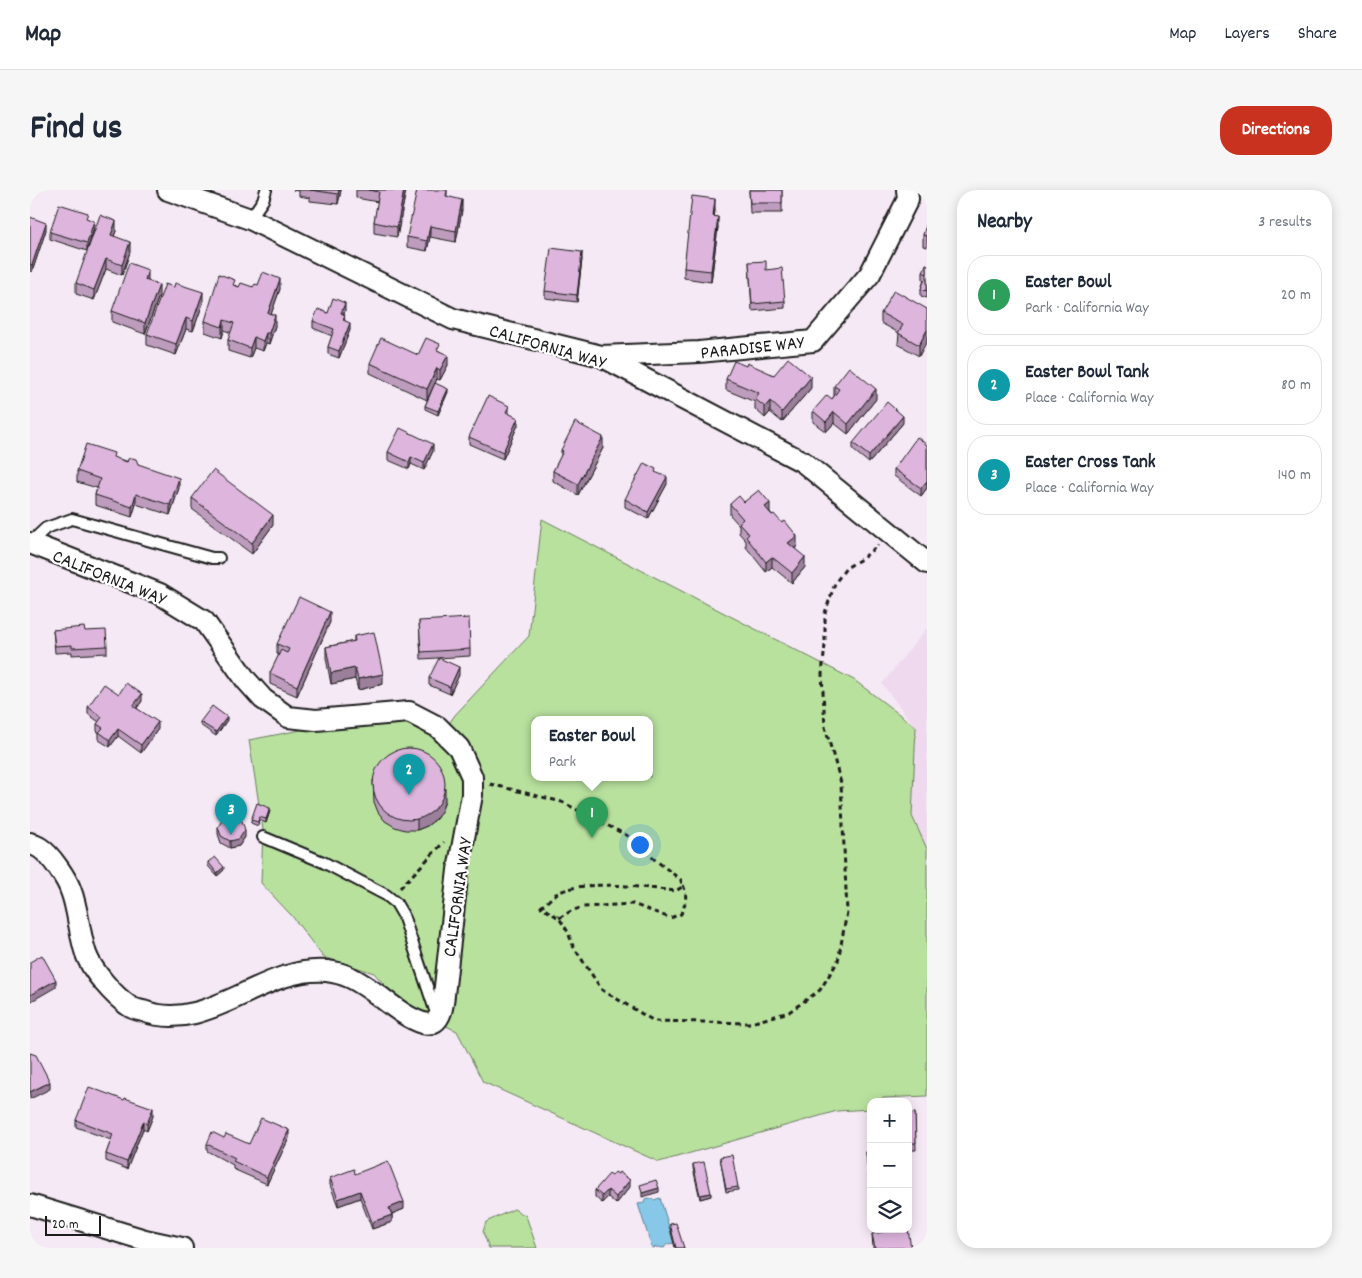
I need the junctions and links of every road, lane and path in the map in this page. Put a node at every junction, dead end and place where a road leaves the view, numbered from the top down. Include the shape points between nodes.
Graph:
1 (168, 190) edge
2 (266, 190) edge
3 (907, 190) edge
4 (250, 219) junction
5 (601, 356) junction
6 (892, 533) junction
7 (30, 543) edge
8 (219, 558) dead end
9 (927, 563) edge
10 (472, 777) junction
11 (263, 837) dead end
12 (445, 840) dead end
13 (30, 843) edge
14 (681, 880) junction
15 (390, 898) junction
16 (558, 918) junction
17 (438, 1019) junction
18 (30, 1205) edge
19 (182, 1248) edge

1 - 4 street, CALIFORNIA WAY
2 - 4 lane
3 - 5 street, PARADISE WAY via 908,198 870,274 813,341 699,352
4 - 5 street, CALIFORNIA WAY via 453,319
5 - 6 street, CALIFORNIA WAY via 803,462
6 - 9 street, CALIFORNIA WAY
6 - 16 path via 846,568 835,583 825,612 822,674 825,727 841,783 848,912 838,961 820,990 789,1012 750,1023 654,1021 602,990
7 - 8 lane via 46,528 72,519
7 - 10 street, CALIFORNIA WAY via 160,594 204,621 246,680 263,699 288,717 316,720 409,712 438,727 459,748
10 - 14 path via 562,802 628,836
10 - 17 street, CALIFORNIA WAY via 472,796 458,870 444,995
11 - 15 lane via 323,862
12 - 15 path
13 - 17 street via 41,848 58,868 71,891 87,956 99,976 130,1007 156,1016 181,1017 212,1008 293,974 328,971 348,976 424,1024
14 - 16 path via 686,890 686,902 681,914 670,918 633,904 583,907
14 - 16 path via 682,888 676,891 607,885 579,887 557,894 541,906
15 - 17 lane via 403,915
18 - 19 street

